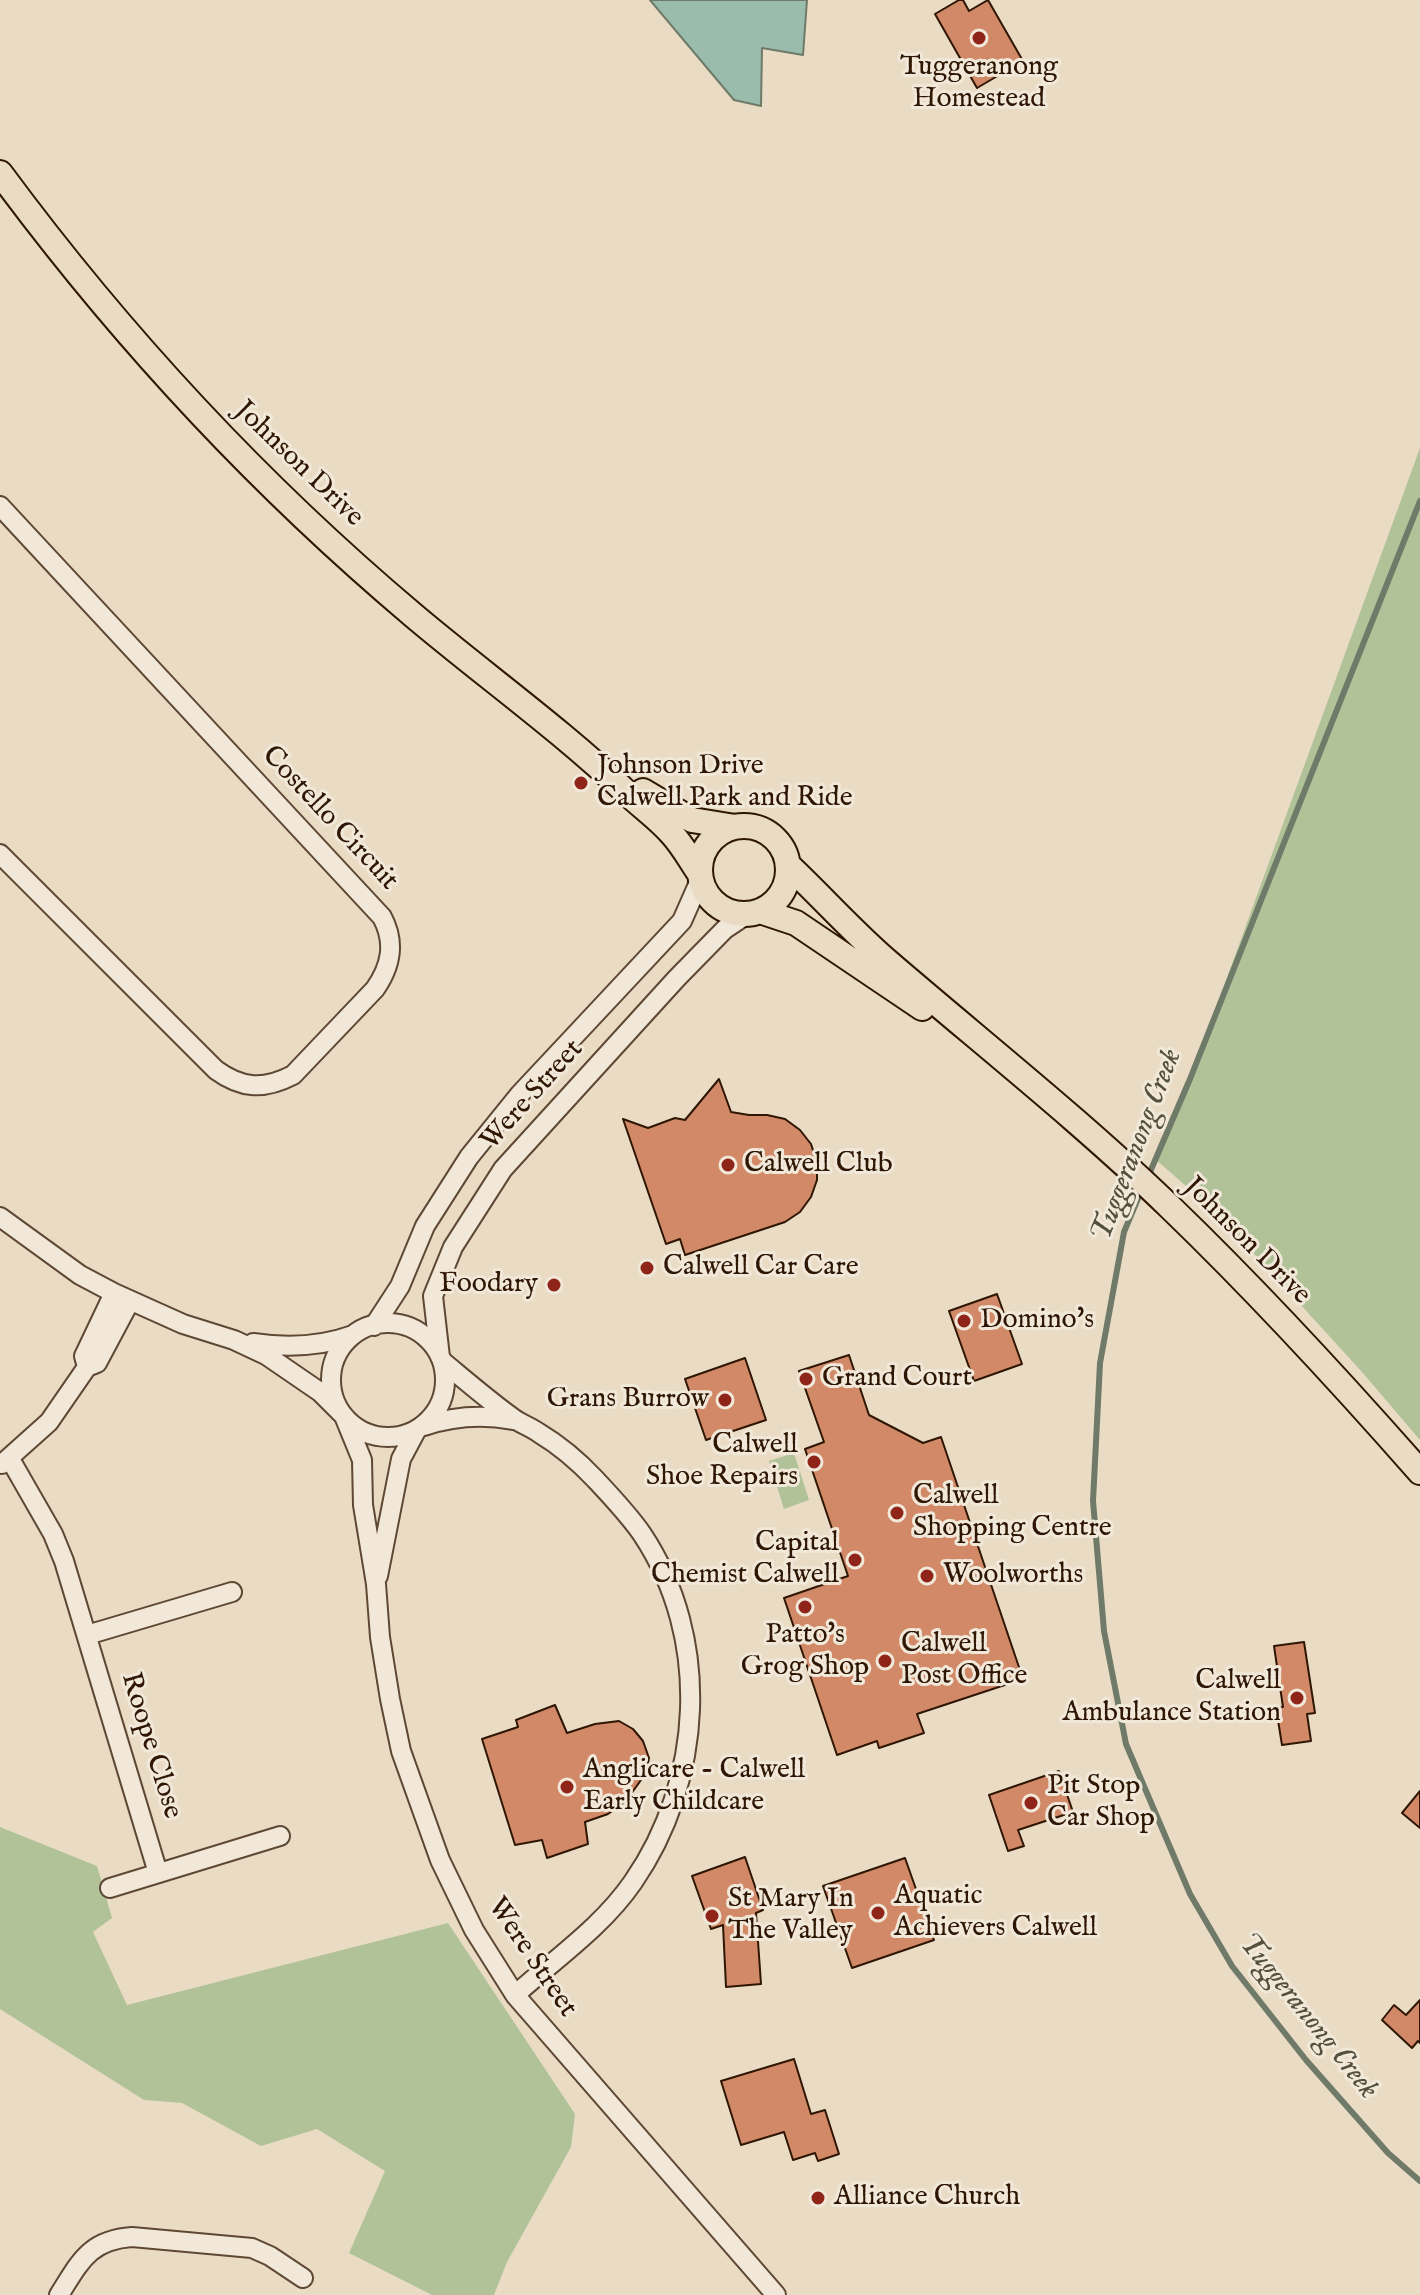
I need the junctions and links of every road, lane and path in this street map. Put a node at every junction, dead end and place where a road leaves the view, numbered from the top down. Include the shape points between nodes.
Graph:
1 (0, 173) edge
2 (0, 506) edge
3 (593, 761) junction
4 (735, 827) junction
5 (0, 854) edge
6 (788, 865) junction
7 (700, 876) junction
8 (755, 912) junction
9 (1014, 1070) junction
10 (0, 1217) edge
11 (122, 1297) junction
12 (365, 1330) junction
13 (234, 1340) junction
14 (441, 1359) junction
15 (344, 1416) junction
16 (515, 1420) junction
17 (419, 1428) junction
18 (5, 1462) edge
19 (1420, 1472) edge
20 (376, 1584) junction
21 (232, 1592) dead end
22 (87, 1635) junction
23 (280, 1836) dead end
24 (158, 1873) junction
25 (110, 1888) dead end
26 (515, 1995) junction
27 (303, 2278) dead end
28 (59, 2295) edge
29 (776, 2295) edge

1 - 3 main road, Johnson Drive via 125,328 290,502 412,614
2 - 5 street, Costello Circuit via 382,917 391,944 386,973 293,1075 276,1084 248,1087 216,1070
3 - 4 main road, Johnson Drive via 692,820
3 - 7 main road, Johnson Drive via 672,833
4 - 6 main road via 755,827 774,837
4 - 7 main road via 722,831 706,847
6 - 8 main road via 778,897
6 - 9 main road, Johnson Drive via 880,955
7 - 8 main road via 715,903
7 - 12 street, Were Street via 682,921 525,1088 469,1157 425,1226 400,1286
8 - 9 main road, Johnson Drive via 796,923
8 - 14 street, Were Street via 725,929 503,1169 453,1247 433,1296
9 - 19 main road, Johnson Drive via 1169,1206 1291,1329
10 - 11 street via 80,1275
11 - 13 street
11 - 18 street via 97,1363 87,1367 49,1422
12 - 13 street via 304,1347
12 - 14 street via 394,1324 418,1332
12 - 15 street via 347,1342 334,1365 332,1391
13 - 15 street via 276,1361
14 - 16 street
14 - 17 street via 442,1398
15 - 17 street via 374,1435 398,1436
15 - 20 street, Were Street via 362,1460 363,1505
16 - 17 street via 468,1416
16 - 26 street via 595,1479 642,1533 682,1622 691,1680 690,1734 665,1830 608,1913
17 - 20 street, Were Street via 401,1459
18 - 22 street, Roope Close via 53,1534
20 - 26 street, Were Street via 385,1675 401,1751 425,1825 474,1930
21 - 22 street
22 - 24 street, Roope Close
23 - 24 street
24 - 25 street
26 - 29 street, Were Street
27 - 28 street via 252,2248 132,2237 97,2245

